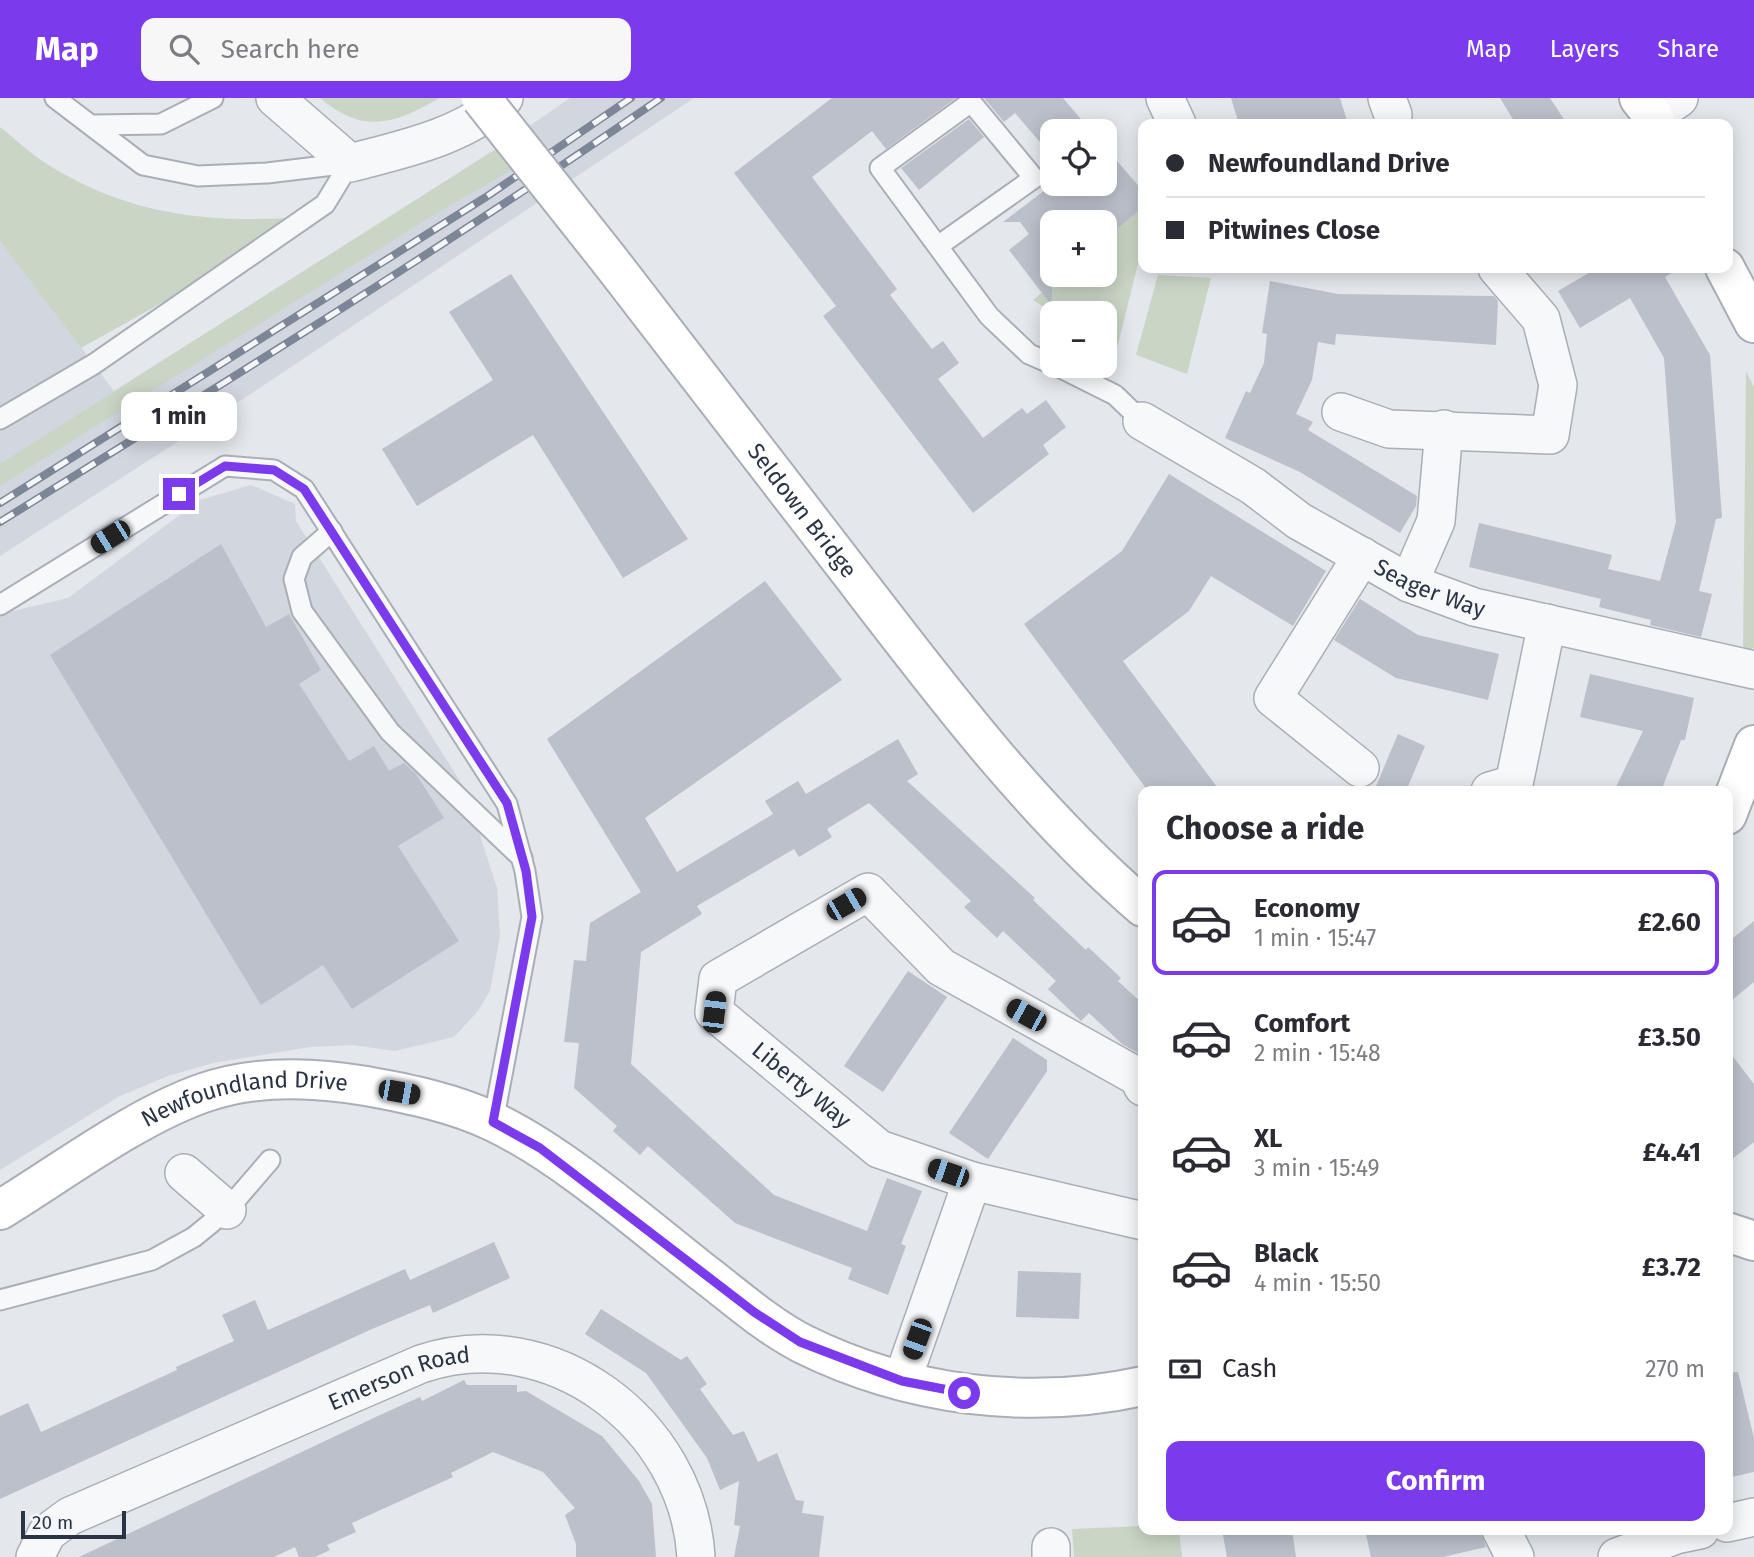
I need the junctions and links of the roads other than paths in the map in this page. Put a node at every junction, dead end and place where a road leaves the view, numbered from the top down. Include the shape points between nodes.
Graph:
1 (55, 98) edge
2 (213, 98) edge
3 (275, 98) edge
4 (481, 98) edge
5 (504, 98) edge
6 (1165, 98) edge
7 (1175, 119) edge
8 (94, 125) junction
9 (350, 163) junction
10 (938, 246) junction
11 (1510, 273) edge
12 (1727, 273) edge
13 (1754, 323) edge
14 (1040, 358) edge
15 (1081, 378) edge
16 (3, 411) edge
17 (1342, 412) dead end
18 (1142, 421) joint
19 (1444, 429) junction
20 (332, 531) junction
21 (1362, 556) junction
22 (1409, 583) junction
23 (0, 605) edge
24 (1547, 623) junction
25 (1754, 670) edge
26 (1754, 745) edge
27 (1360, 768) dead end
28 (1507, 786) edge
29 (1733, 799) edge
30 (522, 859) junction
31 (1138, 904) edge
32 (1138, 1077) edge
33 (493, 1122) junction
34 (270, 1160) dead end
35 (184, 1173) dead end
36 (972, 1181) junction
37 (0, 1210) edge
38 (227, 1210) junction
39 (1138, 1220) edge
40 (1733, 1234) edge
41 (1754, 1241) edge
42 (0, 1300) edge
43 (902, 1381) junction
44 (1138, 1387) edge
45 (1754, 1517) edge
46 (1733, 1522) edge
47 (1504, 1535) edge
48 (1685, 1535) edge
49 (35, 1557) edge
50 (696, 1557) edge
51 (1515, 1557) edge
52 (1617, 1557) edge

1 - 8 lane
2 - 8 lane via 161,124
3 - 9 street
4 - 31 street, Seldown Bridge, bridge via 997,759 1094,865
5 - 9 street via 493,110 428,142
6 - 7 street
8 - 9 lane via 143,165 198,176
9 - 16 lane via 325,204 94,364
10 - 10 lane via 880,168 971,102 1034,178
10 - 14 lane via 989,316 1029,354
11 - 19 street via 1541,319 1558,385 1550,435
12 - 13 street
15 - 18 lane via 1115,395
17 - 19 street via 1389,429
18 - 21 street, Seager Way
19 - 22 street via 1436,521
20 - 23 lane via 304,489 274,470 225,466
20 - 30 lane via 507,803
20 - 30 lane via 302,557 294,579 302,611 390,732
21 - 22 street, Seager Way
21 - 27 street via 1273,698
22 - 24 street, Seager Way via 1474,607
24 - 25 street, Seager Way
24 - 28 street via 1514,784
26 - 29 street
30 - 33 lane via 532,917
32 - 36 street, Liberty Way via 941,967 868,892 718,979 714,1012 879,1149
33 - 37 street, Newfoundland Drive via 423,1096 328,1079 248,1083 205,1093 161,1111
33 - 43 street, Newfoundland Drive via 540,1148 800,1342
34 - 38 lane
35 - 38 street
36 - 39 street, Liberty Way
36 - 43 street
38 - 42 lane via 194,1237 152,1260
40 - 41 street
43 - 44 street, Newfoundland Drive via 945,1391 1052,1399
45 - 46 street
47 - 51 street
48 - 52 street
49 - 50 street, Emerson Road via 47,1533 69,1516 421,1364 440,1357 490,1354 546,1363 586,1380 641,1426 682,1496

